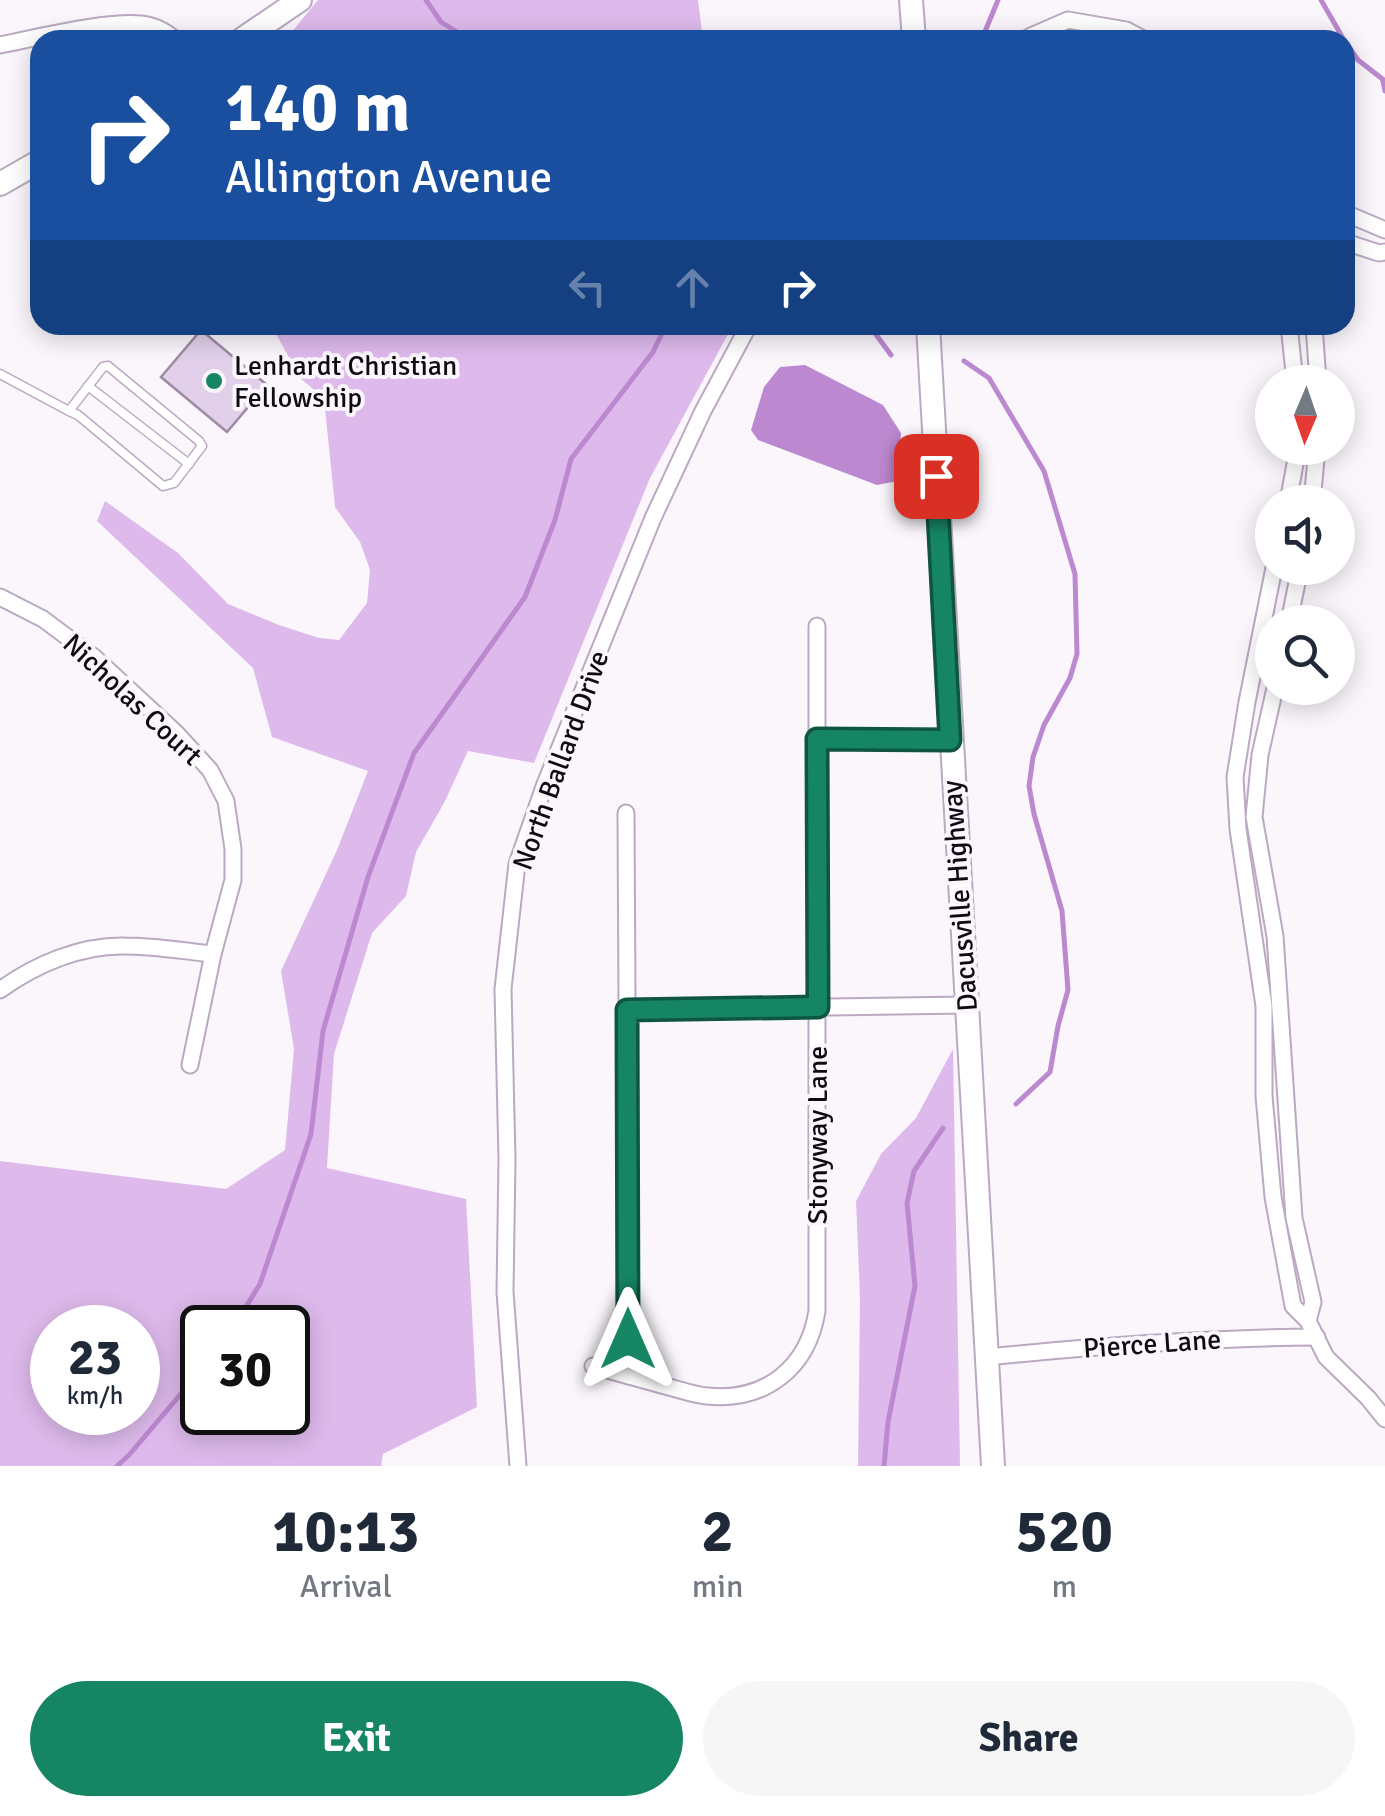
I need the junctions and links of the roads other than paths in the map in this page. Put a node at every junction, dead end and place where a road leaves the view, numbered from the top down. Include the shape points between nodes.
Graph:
1 (300, 0) edge
2 (911, 0) edge
3 (82, 30) edge
4 (163, 30) edge
5 (256, 30) edge
6 (913, 30) edge
7 (1045, 30) edge
8 (1126, 30) edge
9 (30, 40) edge
10 (0, 45) edge
11 (30, 167) edge
12 (0, 184) edge
13 (1355, 216) edge
14 (1385, 230) edge
15 (1355, 245) edge
16 (1385, 252) edge
17 (744, 335) edge
18 (929, 335) edge
19 (1290, 335) edge
20 (1315, 335) edge
21 (1293, 365) edge
22 (1317, 365) edge
23 (0, 374) edge
24 (88, 386) junction
25 (69, 411) junction
26 (189, 464) junction
27 (0, 597) edge
28 (818, 626) dead end
29 (1255, 661) edge
30 (1271, 705) edge
31 (817, 739) junction
32 (950, 740) junction
33 (1240, 744) junction
34 (1262, 749) junction
35 (626, 813) dead end
36 (1262, 856) junction
37 (1243, 860) junction
38 (1272, 916) junction
39 (1251, 918) junction
40 (213, 954) junction
41 (0, 990) edge
42 (966, 1005) junction
43 (818, 1007) junction
44 (627, 1010) junction
45 (190, 1065) dead end
46 (1286, 1094) junction
47 (1264, 1096) junction
48 (1292, 1180) junction
49 (1271, 1181) junction
50 (1294, 1218) junction
51 (1276, 1219) junction
52 (1308, 1320) junction
53 (1317, 1338) junction
54 (988, 1357) junction
55 (593, 1366) dead end
56 (628, 1376) junction
57 (1385, 1419) edge
58 (518, 1466) edge
59 (993, 1466) edge

1 - 5 main road
2 - 6 main road
3 - 4 street via 144,24
7 - 8 street via 1068,20
9 - 10 street
11 - 12 main road
13 - 14 street
15 - 16 street
17 - 58 street, North Ballard Drive via 653,518 517,864 503,990 505,1292
18 - 32 main road, Dacusville Highway
19 - 21 street
20 - 22 street
23 - 25 lane
24 - 25 lane
24 - 26 lane
24 - 26 lane via 108,366 198,440 202,446
25 - 26 lane via 163,486
27 - 40 street, Nicholas Court via 94,656 210,770 226,801 233,848 233,880
28 - 31 street, Stonyway Lane
29 - 33 street
30 - 34 street
31 - 32 street
31 - 43 street, Stonyway Lane
32 - 42 main road, Dacusville Highway
33 - 34 street
33 - 37 street via 1235,777
34 - 36 street via 1254,817
35 - 44 street
36 - 37 street
36 - 38 street
37 - 39 street
38 - 39 street
38 - 46 street
39 - 47 street via 1264,1006
40 - 41 street via 88,948
40 - 45 street, Nicholas Court
42 - 43 street
42 - 54 main road, Dacusville Highway
43 - 44 street
43 - 56 street, Stonyway Lane via 816,1311 810,1342 779,1380 746,1394 704,1396
44 - 56 street
46 - 47 street
46 - 48 street
47 - 49 street
48 - 49 street
48 - 50 street
49 - 51 street
50 - 51 street
50 - 52 street via 1312,1302
51 - 52 street via 1293,1306
52 - 53 street
53 - 54 street, Pierce Lane via 1222,1338
53 - 57 street via 1326,1357
54 - 59 main road, Dacusville Highway
55 - 56 street, Stonyway Lane

